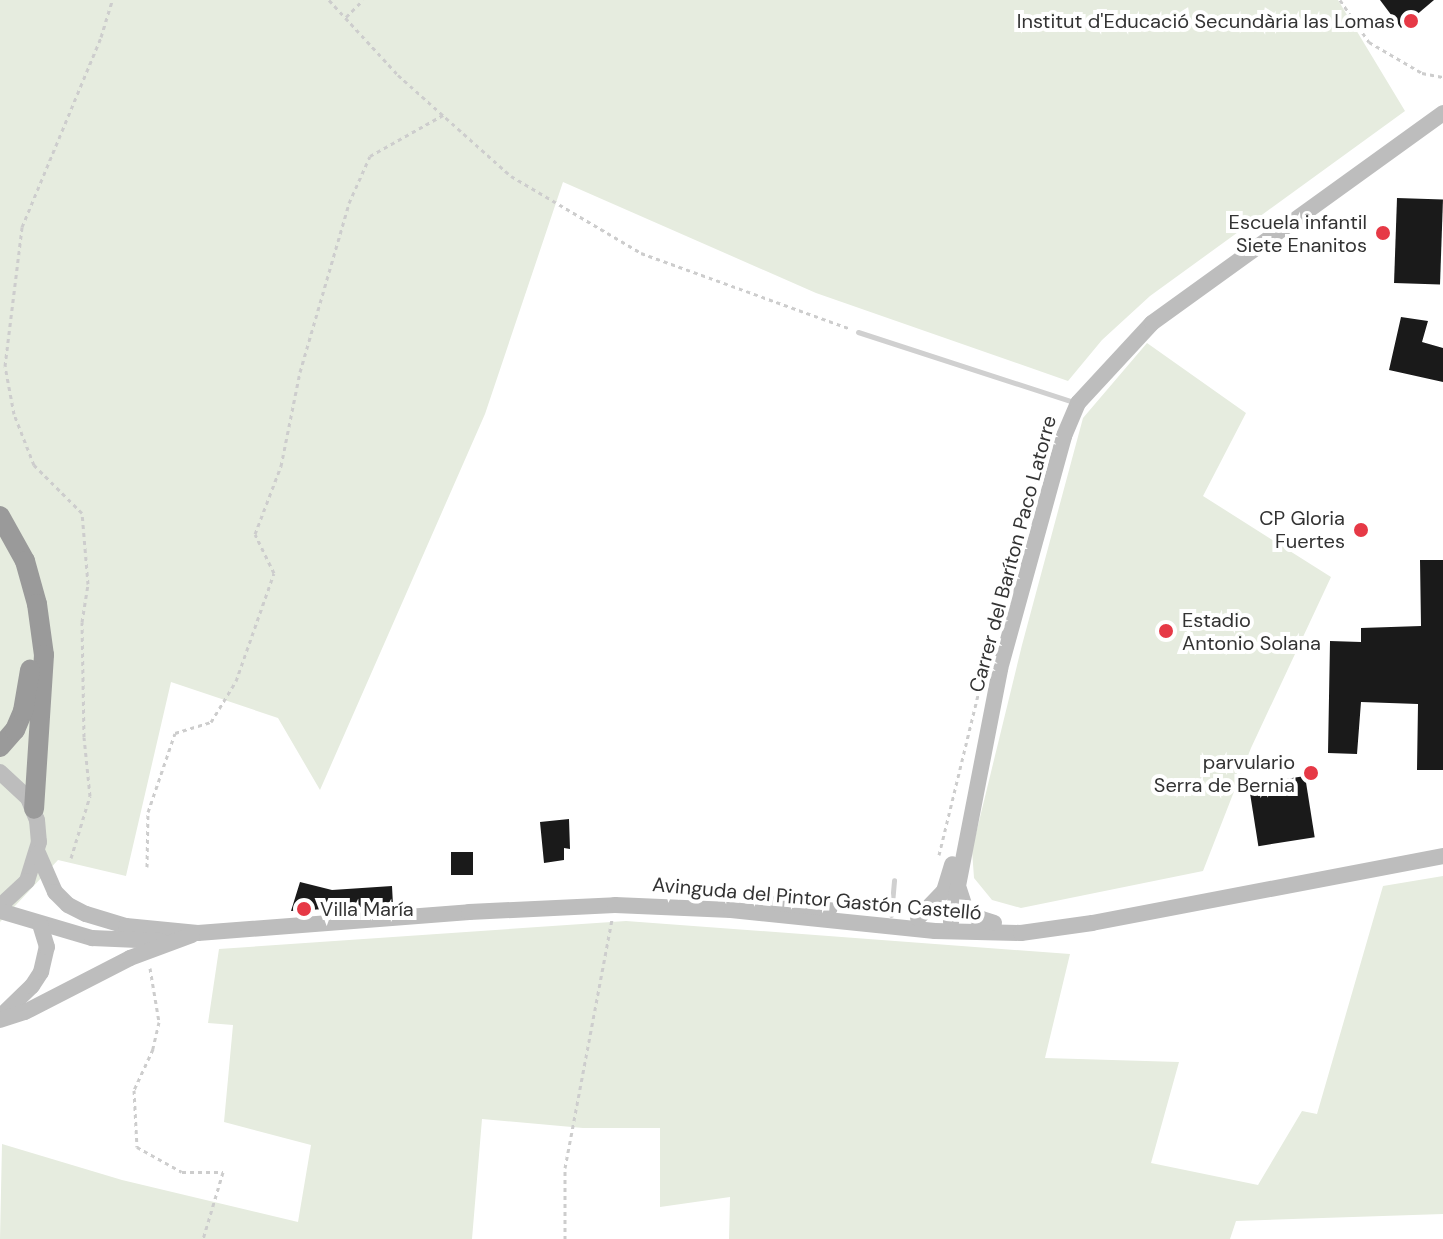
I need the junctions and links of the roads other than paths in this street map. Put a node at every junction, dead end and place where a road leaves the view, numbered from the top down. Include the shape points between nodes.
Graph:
1 (1443, 113) edge
2 (858, 332) road end
3 (1078, 403) junction
4 (0, 516) edge
5 (0, 536) edge
6 (0, 747) edge
7 (0, 772) edge
8 (973, 798) junction
9 (34, 809) junction
10 (1443, 848) edge
11 (38, 853) junction
12 (1443, 856) edge
13 (958, 879) junction
14 (894, 880) dead end
15 (0, 908) edge
16 (469, 912) junction
17 (891, 915) junction
18 (951, 922) junction
19 (914, 923) junction
20 (994, 923) junction
21 (40, 924) junction
22 (190, 935) junction
23 (0, 1018) edge

1 - 3 main road, Carrer del Baríton Paco Latorre via 1152,323
2 - 3 lane
3 - 8 main road, Carrer del Baríton Paco Latorre via 1069,418 1000,667
4 - 9 highway via 25,561 44,655
5 - 6 highway via 23,588 31,638 23,711
7 - 9 main road
8 - 13 main road, Carrer del Baríton Paco Latorre
8 - 19 main road, Carrer del Baríton Paco Latorre via 944,891
9 - 11 main road
10 - 20 main road, Avinguda del Pintor Gastón Castelló via 1134,907
11 - 15 main road via 27,881
11 - 22 main road, Avinguda del Pintor Gastón Castelló via 55,892 68,905 126,926
12 - 19 main road, Avinguda del Pintor Gastón Castelló via 1078,925 1000,933
13 - 18 main road, Carrer del Baríton Paco Latorre
13 - 20 main road, Avinguda del Pintor Gastón Castelló via 965,907
14 - 17 lane
15 - 21 main road, Avinguda del Pintor Gastón Castelló
16 - 17 main road, Avinguda del Pintor Gastón Castelló via 668,895
16 - 19 main road, Avinguda del Pintor Gastón Castelló via 615,905
16 - 22 main road, Avinguda del Pintor Gastón Castelló
17 - 19 main road, Avinguda del Pintor Gastón Castelló
18 - 19 main road, Avinguda del Pintor Gastón Castelló
18 - 20 main road, Avinguda del Pintor Gastón Castelló
21 - 22 main road, Avinguda del Pintor Gastón Castelló via 106,940
21 - 23 main road, Avinguda del Pintor Gastón Castelló via 47,947 41,972
22 - 23 main road, Avinguda del Pintor Gastón Castelló via 25,1012

